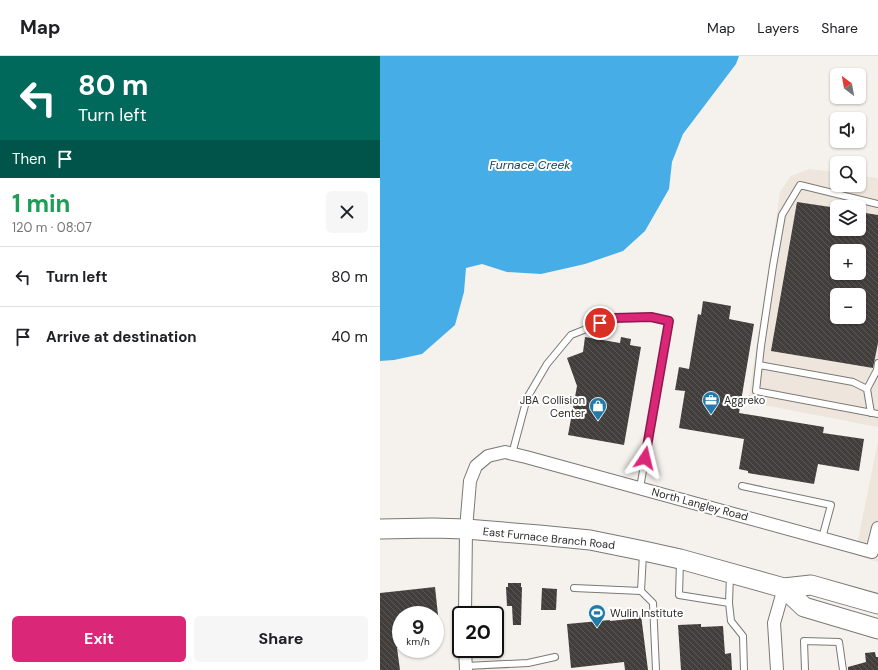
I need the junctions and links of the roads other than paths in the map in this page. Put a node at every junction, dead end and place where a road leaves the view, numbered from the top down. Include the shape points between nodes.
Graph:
1 (878, 204) edge
2 (878, 363) edge
3 (759, 365) junction
4 (867, 389) junction
5 (875, 414) edge
6 (512, 454) junction
7 (742, 486) dead end
8 (640, 488) junction
9 (878, 528) edge
10 (380, 529) edge
11 (466, 529) junction
12 (822, 538) junction
13 (644, 550) junction
14 (875, 553) edge
15 (680, 559) junction
16 (731, 573) junction
17 (574, 588) dead end
18 (784, 588) junction
19 (641, 591) junction
20 (729, 603) junction
21 (878, 604) edge
22 (465, 606) edge
23 (878, 629) edge
24 (555, 657) dead end
25 (466, 668) edge
26 (656, 670) edge
27 (744, 670) edge
28 (777, 670) edge
29 (805, 670) edge
30 (843, 670) edge

1 - 3 lane via 800,185 782,214
2 - 4 lane
3 - 4 lane via 853,382
3 - 5 lane via 756,391
4 - 5 lane
6 - 8 street, North Langley Road
6 - 8 lane via 527,398 547,364 571,334 614,318 651,317 669,321
6 - 11 street, North Langley Road via 505,452 488,456 476,466 470,481
7 - 12 lane via 832,505
8 - 12 street, North Langley Road
9 - 14 street, North Langley Road
10 - 11 main road, East Furnace Branch Road
11 - 13 main road, East Furnace Branch Road via 590,540
11 - 22 street, North Langley Road
12 - 14 street, North Langley Road
13 - 15 main road, East Furnace Branch Road
13 - 19 lane
15 - 16 main road, East Furnace Branch Road
15 - 20 lane via 679,595
16 - 18 main road, East Furnace Branch Road
16 - 20 lane
17 - 19 lane
18 - 21 main road, East Furnace Branch Road via 811,585
18 - 23 main road, East Furnace Branch Road via 804,606
18 - 28 street via 774,623
19 - 26 lane via 653,603
20 - 27 lane via 731,621 743,636
24 - 25 lane via 528,663
29 - 30 lane via 804,641 839,642

